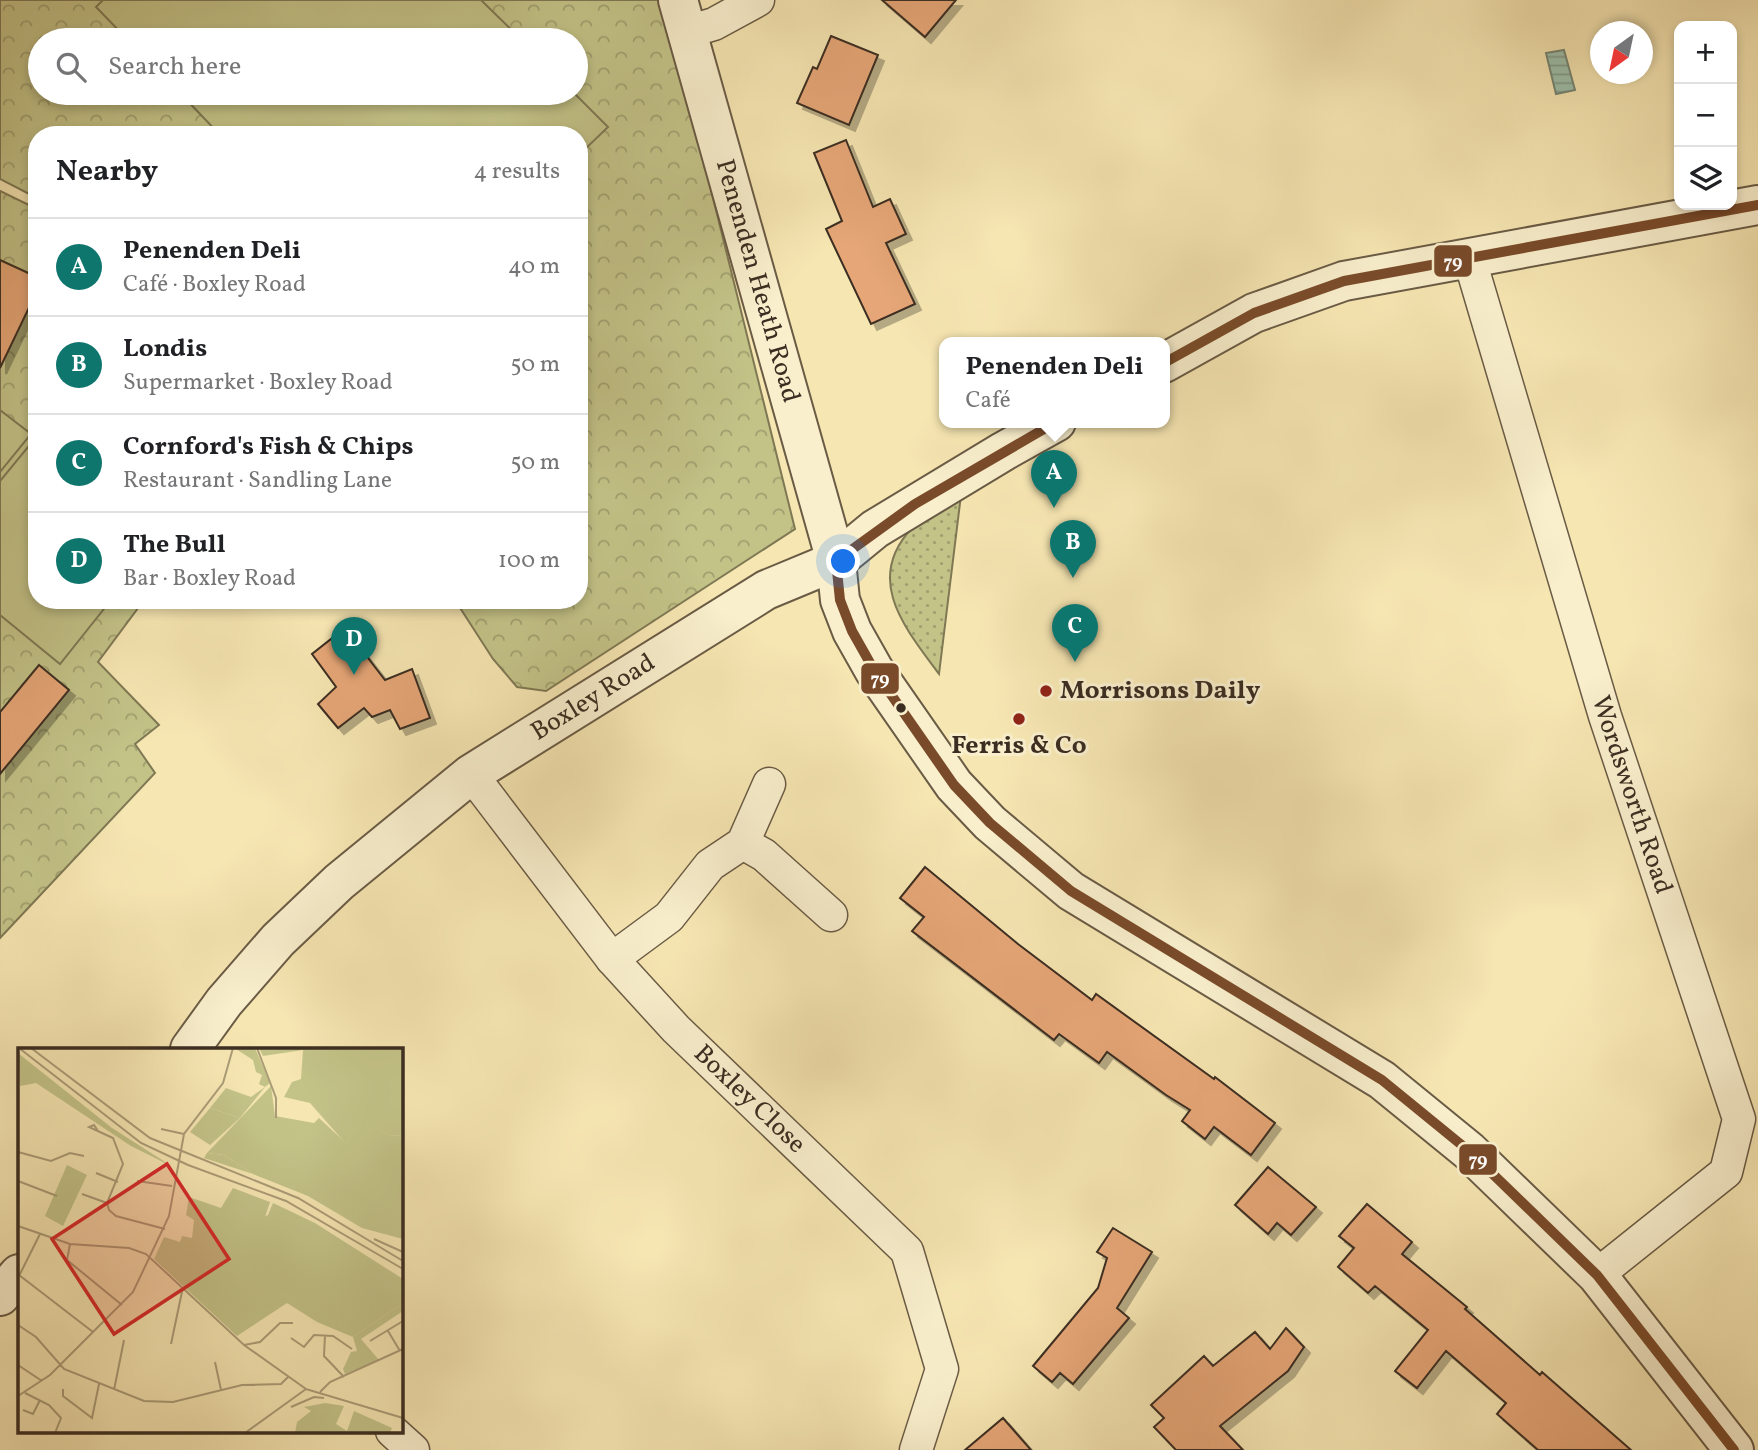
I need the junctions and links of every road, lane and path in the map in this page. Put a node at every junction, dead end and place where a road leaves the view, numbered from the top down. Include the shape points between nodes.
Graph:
1 (758, 0) edge
2 (682, 16) edge
3 (1758, 205) edge
4 (1469, 257) junction
5 (1170, 360) edge
6 (1045, 428) edge
7 (836, 561) junction
8 (471, 774) junction
9 (769, 784) dead end
10 (743, 843) junction
11 (831, 915) dead end
12 (612, 958) junction
13 (191, 1048) edge
14 (18, 1275) edge
15 (1597, 1275) junction
16 (0, 1296) edge
17 (393, 1432) edge
18 (413, 1450) edge
19 (916, 1450) edge
20 (1734, 1450) edge

1 - 2 street via 713,24
2 - 7 street, Penenden Heath Road
3 - 4 street
4 - 5 street via 1344,281 1254,313
4 - 15 street, Wordsworth Road via 1605,716 1739,1119 1726,1172
6 - 7 street, Boxley Road via 875,529
7 - 8 street, Boxley Road via 766,590
7 - 15 street, Penenden Heath Road via 840,600 874,670 954,785 990,824 1071,891 1381,1080 1469,1151
8 - 12 street, Boxley Close
8 - 13 street, Boxley Road via 339,882 278,940
9 - 10 street
10 - 11 street via 764,855
10 - 12 street via 710,865 669,917
12 - 19 street, Boxley Close via 676,1030 906,1251 942,1368
14 - 16 street
15 - 20 street, Penenden Heath Road
17 - 18 street

